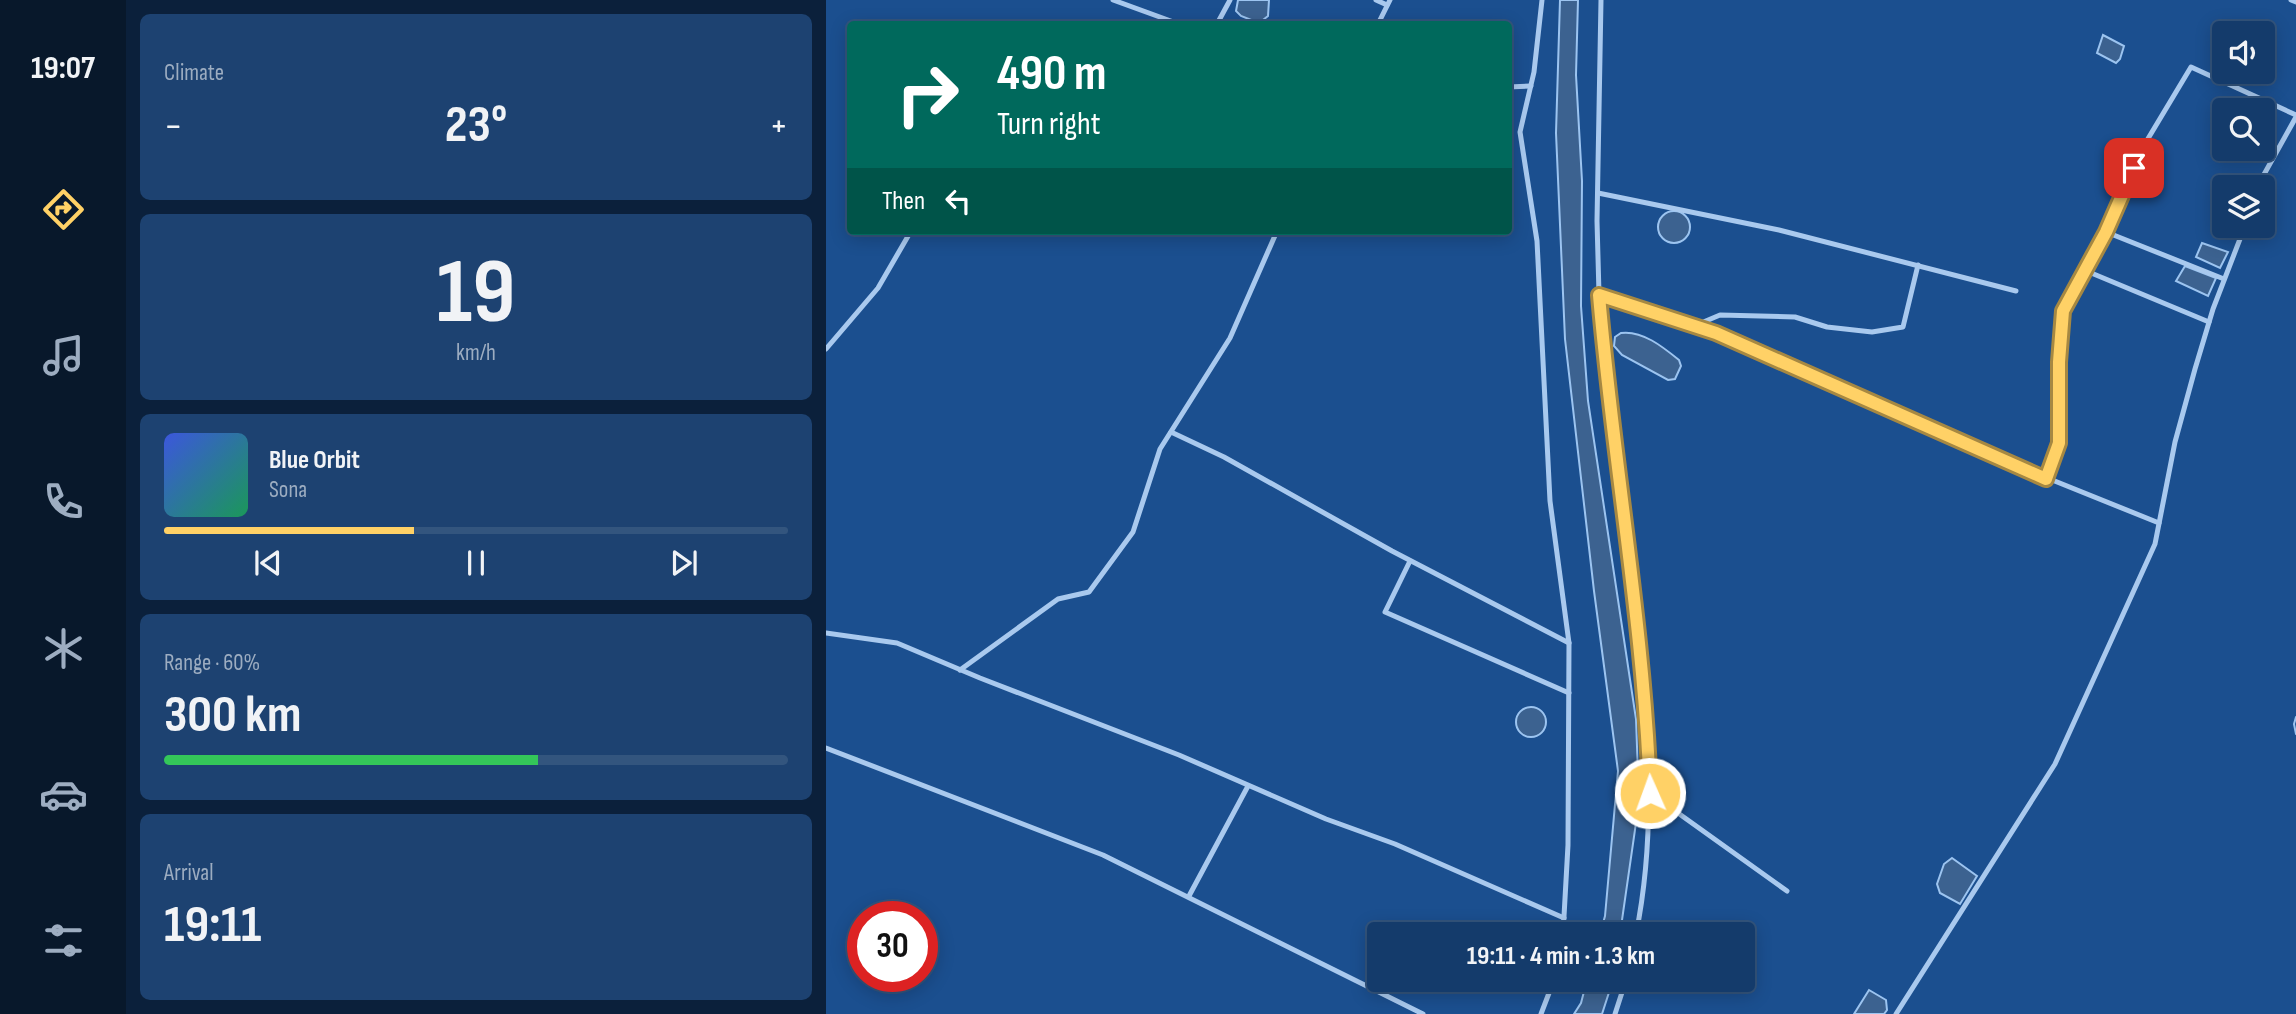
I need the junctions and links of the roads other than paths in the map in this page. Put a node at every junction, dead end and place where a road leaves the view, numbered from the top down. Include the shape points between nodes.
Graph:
1 (1113, 0) edge
2 (1230, 0) edge
3 (1376, 0) edge
4 (1542, 0) edge
5 (1601, 0) edge
6 (2291, 0) edge
7 (2296, 2) edge
8 (1389, 3) edge
9 (1171, 21) edge
10 (1219, 21) edge
11 (1380, 21) edge
12 (1531, 86) junction
13 (1512, 87) edge
14 (2296, 116) edge
15 (2264, 175) edge
16 (1598, 193) junction
17 (2106, 232) junction
18 (909, 235) edge
19 (1275, 235) edge
20 (2240, 238) edge
21 (1918, 265) junction
22 (2084, 270) junction
23 (2224, 279) junction
24 (2016, 291) dead end
25 (1599, 295) junction
26 (2209, 322) junction
27 (1694, 326) junction
28 (826, 349) edge
29 (1171, 432) junction
30 (2046, 479) junction
31 (2160, 523) junction
32 (1410, 561) junction
33 (826, 633) edge
34 (1570, 643) junction
35 (960, 670) junction
36 (1569, 693) junction
37 (826, 748) edge
38 (1248, 786) junction
39 (1650, 793) junction
40 (1787, 891) dead end
41 (1189, 897) junction
42 (1564, 918) junction
43 (1564, 922) edge
44 (1637, 922) edge
45 (1549, 992) edge
46 (1622, 992) edge
47 (1423, 1014) edge
48 (1541, 1014) edge
49 (1615, 1014) edge
50 (1896, 1014) edge

1 - 9 street
2 - 10 street
3 - 8 street
4 - 12 street
5 - 16 street
6 - 7 street
8 - 11 street
12 - 13 street
12 - 34 street via 1520,132 1537,241 1550,502
14 - 15 street
14 - 17 street via 2191,66 2143,147
16 - 21 street via 1779,230
16 - 25 street
17 - 22 street
17 - 23 street
18 - 28 street via 878,288
19 - 29 street via 1230,338
20 - 23 street
21 - 24 street
21 - 27 street via 1903,327 1872,332 1827,327 1796,317 1720,315
22 - 26 street
22 - 30 street via 2063,311 2059,443
23 - 26 street
25 - 27 street
25 - 39 street via 1648,727
26 - 31 street via 2175,442
27 - 30 street
29 - 32 street
29 - 35 street via 1160,449 1133,531 1089,592 1058,599
30 - 31 street
31 - 50 street via 2155,544 2055,764
32 - 34 street
32 - 36 street via 1385,611
33 - 35 street via 897,643
34 - 36 street
35 - 38 street
36 - 42 street
37 - 41 street via 1103,855
38 - 41 street
38 - 42 street
39 - 40 street
39 - 44 street
41 - 47 street
42 - 43 street
45 - 48 street
46 - 49 street

